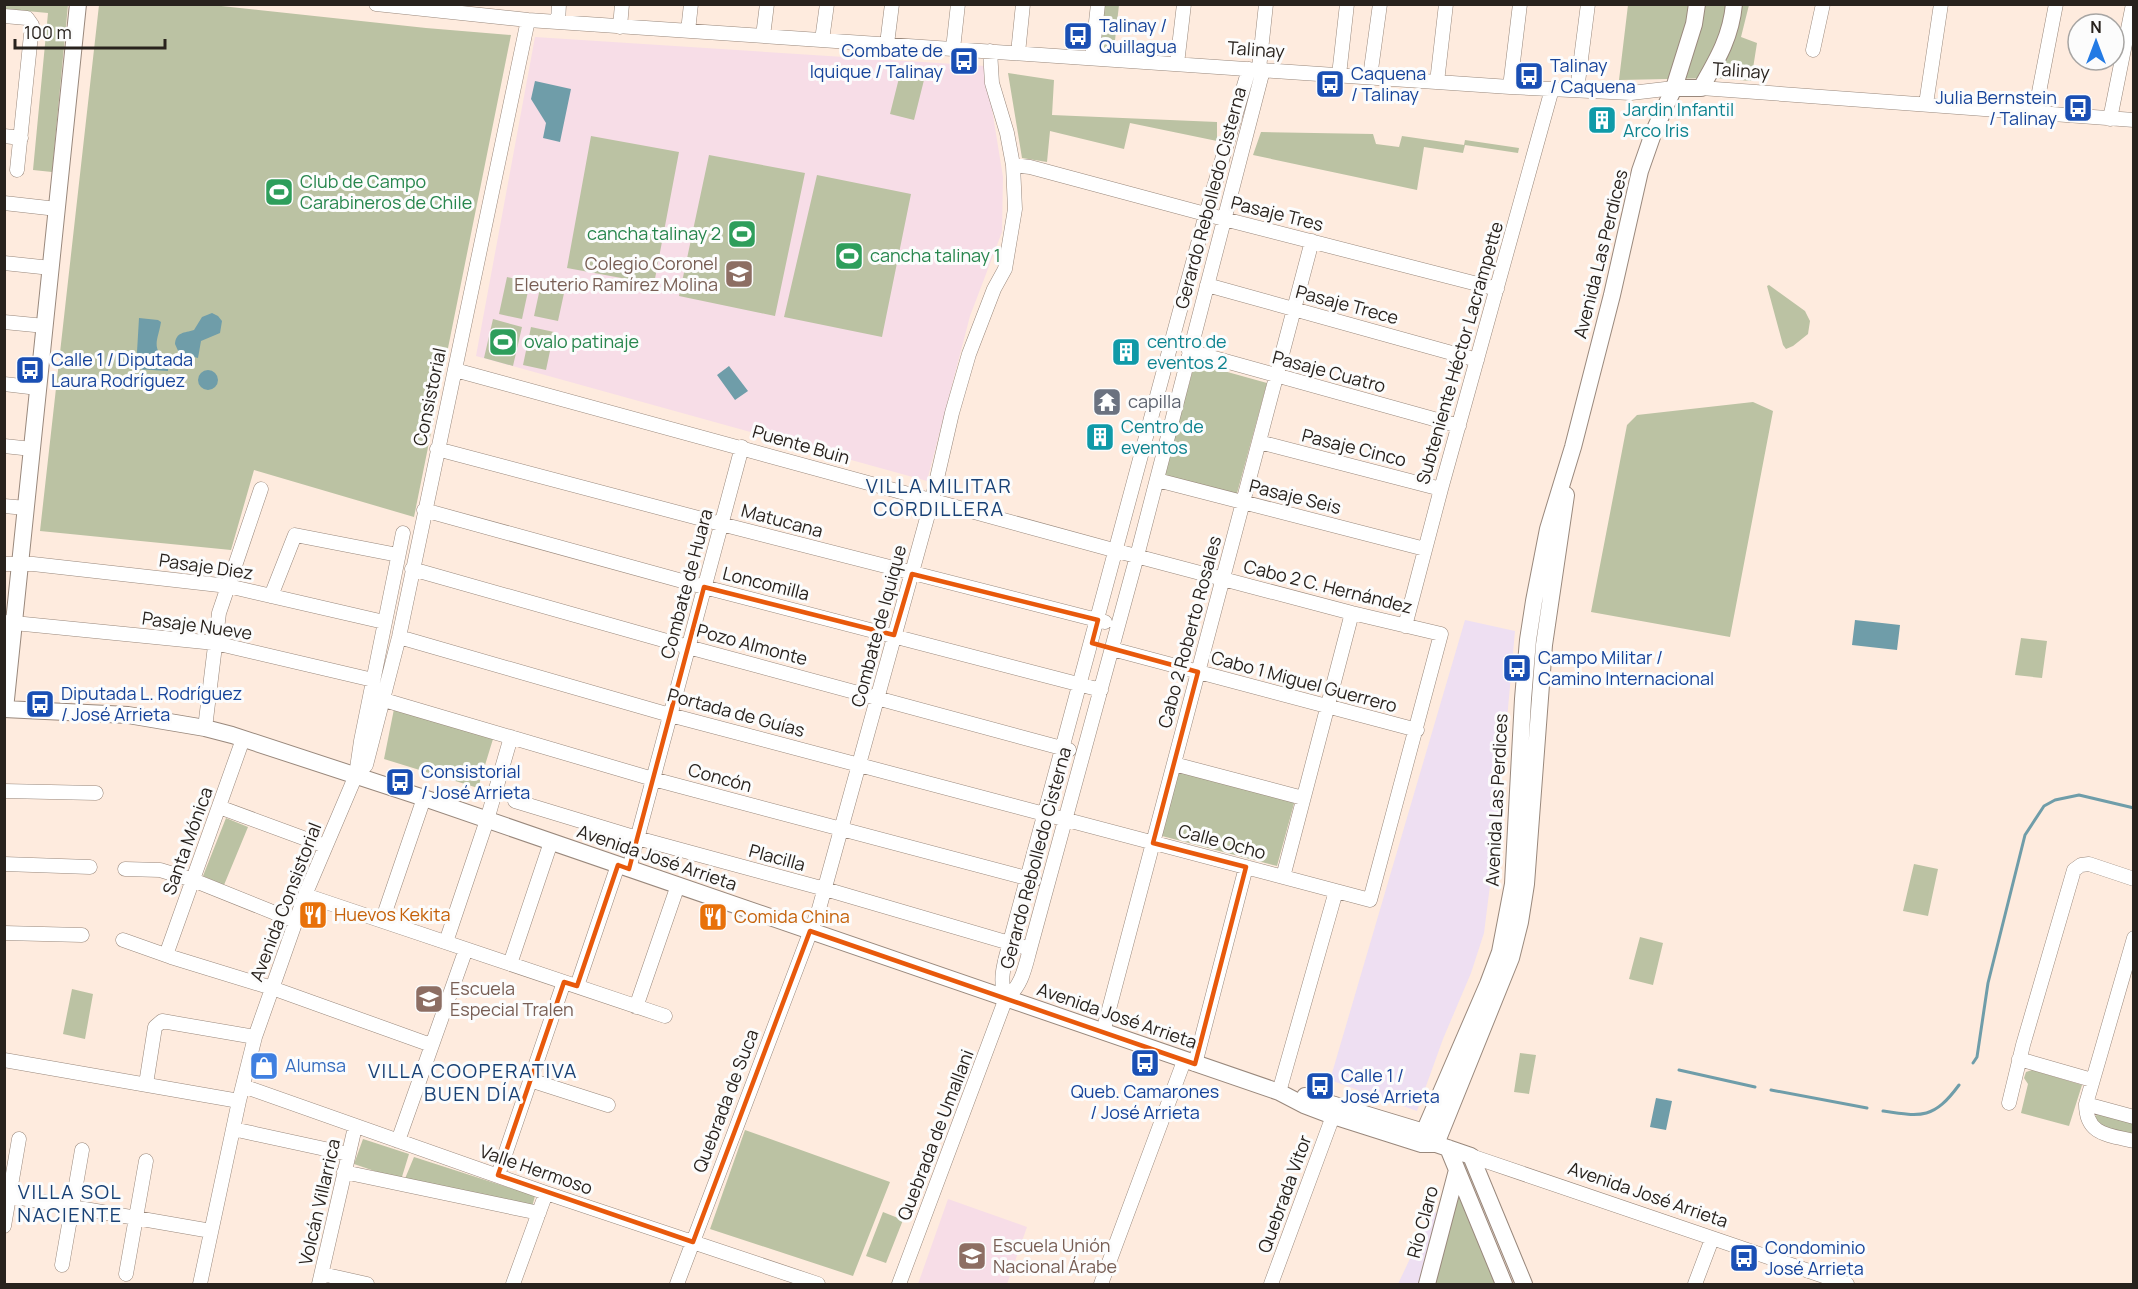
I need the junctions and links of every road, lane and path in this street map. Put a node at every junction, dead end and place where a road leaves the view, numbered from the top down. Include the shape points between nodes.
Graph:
1 (78, 4) edge
2 (376, 4) edge
3 (559, 4) edge
4 (622, 4) edge
5 (691, 4) edge
6 (767, 4) edge
7 (827, 4) edge
8 (892, 4) edge
9 (958, 4) edge
10 (1023, 4) edge
11 (1098, 4) edge
12 (1184, 4) edge
13 (1266, 4) edge
14 (1347, 4) edge
15 (1380, 4) edge
16 (1446, 4) edge
17 (1520, 4) edge
18 (1588, 4) edge
19 (1697, 4) edge
20 (1734, 4) edge
21 (1823, 4) edge
22 (1941, 4) edge
23 (2056, 4) edge
24 (2133, 4) edge
25 (434, 8) edge
26 (490, 10) edge
27 (4, 16) edge
28 (528, 20) junction
29 (558, 22) junction
30 (620, 27) junction
31 (688, 31) junction
32 (763, 36) junction
33 (822, 40) junction
34 (887, 44) junction
35 (953, 49) junction
36 (1814, 50) dead end
37 (990, 51) junction
38 (1018, 53) junction
39 (1092, 58) junction
40 (1177, 64) junction
41 (1257, 69) junction
42 (1339, 75) junction
43 (1370, 77) junction
44 (1437, 82) junction
45 (1510, 87) junction
46 (1674, 88) junction
47 (1701, 88) junction
48 (1552, 89) junction
49 (1578, 90) junction
50 (1926, 104) junction
51 (2035, 113) junction
52 (2110, 118) junction
53 (2133, 120) edge
54 (4, 136) edge
55 (21, 138) junction
56 (1013, 165) junction
57 (17, 170) dead end
58 (4, 203) edge
59 (57, 209) junction
60 (1206, 214) junction
61 (1224, 219) junction
62 (1312, 241) junction
63 (4, 263) edge
64 (51, 268) junction
65 (1207, 285) junction
66 (1497, 289) junction
67 (1294, 309) junction
68 (4, 322) edge
69 (45, 326) junction
70 (1189, 351) junction
71 (1477, 360) junction
72 (455, 370) junction
73 (1276, 376) junction
74 (4, 384) edge
75 (38, 388) junction
76 (1459, 426) junction
77 (1259, 442) junction
78 (4, 446) edge
79 (742, 447) junction
80 (32, 448) junction
81 (437, 448) junction
82 (1157, 480) junction
83 (261, 489) dead end
84 (1441, 489) junction
85 (932, 500) junction
86 (1243, 502) junction
87 (4, 506) edge
88 (26, 508) junction
89 (424, 510) junction
90 (721, 524) junction
91 (403, 533) dead end
92 (1425, 549) junction
93 (1117, 550) junction
94 (398, 555) junction
95 (1137, 556) junction
96 (12, 564) edge
97 (412, 568) junction
98 (912, 574) junction
99 (1223, 579) junction
100 (228, 586) junction
101 (704, 587) junction
102 (271, 596) junction
103 (1352, 613) junction
104 (1098, 620) junction
105 (9, 622) edge
106 (384, 622) junction
107 (1118, 625) junction
108 (1405, 626) junction
109 (894, 635) junction
110 (399, 637) junction
111 (215, 644) junction
112 (688, 647) junction
113 (1112, 649) junction
114 (1198, 672) junction
115 (373, 680) junction
116 (1080, 686) junction
117 (1101, 690) junction
118 (878, 697) junction
119 (384, 700) junction
120 (1328, 707) junction
121 (5, 709) edge
122 (670, 715) junction
123 (4, 718) edge
124 (205, 728) junction
125 (1417, 730) junction
126 (511, 737) junction
127 (243, 739) junction
128 (1063, 748) junction
129 (1083, 754) junction
130 (860, 763) junction
131 (1174, 764) junction
132 (356, 775) junction
133 (653, 779) junction
134 (4, 791) edge
135 (96, 793) dead end
136 (424, 798) junction
137 (1303, 798) junction
138 (515, 801) dead end
139 (219, 807) junction
140 (1045, 814) junction
141 (487, 820) junction
142 (1065, 820) junction
143 (842, 829) junction
144 (637, 838) junction
145 (551, 842) junction
146 (1153, 843) junction
147 (325, 846) junction
148 (4, 864) edge
149 (90, 867) dead end
150 (623, 867) junction
151 (1246, 867) junction
152 (125, 869) dead end
153 (1283, 877) junction
154 (1027, 878) junction
155 (2133, 879) edge
156 (193, 880) junction
157 (1048, 884) junction
158 (678, 885) junction
159 (825, 889) junction
160 (1336, 891) junction
161 (305, 895) junction
162 (295, 921) junction
163 (382, 921) junction
164 (810, 931) junction
165 (4, 933) edge
166 (82, 935) dead end
167 (2133, 938) edge
168 (123, 940) dead end
169 (446, 942) junction
170 (1010, 942) junction
171 (466, 949) junction
172 (1030, 949) junction
173 (166, 955) junction
174 (510, 964) junction
175 (570, 984) junction
176 (272, 988) junction
177 (1006, 998) junction
178 (636, 1007) junction
179 (665, 1016) dead end
180 (1103, 1032) junction
181 (255, 1037) junction
182 (431, 1045) junction
183 (2019, 1059) junction
184 (4, 1060) edge
185 (1190, 1062) junction
186 (530, 1080) junction
187 (2092, 1080) junction
188 (146, 1084) junction
189 (243, 1086) junction
190 (1282, 1093) junction
191 (239, 1101) junction
192 (2009, 1102) dead end
193 (2086, 1104) junction
194 (608, 1105) dead end
195 (1333, 1116) junction
196 (2133, 1117) edge
197 (355, 1127) junction
198 (233, 1129) junction
199 (19, 1139) dead end
200 (398, 1141) junction
201 (2133, 1141) edge
202 (1432, 1142) junction
203 (82, 1150) dead end
204 (348, 1154) junction
205 (1472, 1156) junction
206 (146, 1161) dead end
207 (1457, 1170) junction
208 (344, 1172) junction
209 (498, 1175) junction
210 (546, 1193) junction
211 (7, 1196) edge
212 (72, 1207) junction
213 (539, 1213) junction
214 (136, 1218) junction
215 (4, 1226) edge
216 (211, 1231) junction
217 (1712, 1239) junction
218 (693, 1242) junction
219 (62, 1264) dead end
220 (126, 1274) dead end
221 (321, 1279) edge
222 (1812, 1279) edge
223 (1829, 1282) edge
224 (200, 1284) edge
225 (367, 1284) edge
226 (513, 1284) edge
227 (677, 1284) edge
228 (818, 1284) edge
229 (899, 1284) edge
230 (1101, 1284) edge
231 (1271, 1284) edge
232 (1426, 1284) edge
233 (1504, 1284) edge
234 (1524, 1284) edge
235 (1695, 1284) edge
236 (1847, 1284) edge

1 - 59 main road
2 - 25 street, Talinay
3 - 29 street
4 - 30 street
5 - 31 street
6 - 32 street
7 - 33 street
8 - 34 street
9 - 35 street
10 - 38 street
11 - 39 street
12 - 40 street
13 - 41 street
14 - 42 street
15 - 43 street
16 - 44 street
17 - 45 street
18 - 49 street
19 - 46 main road, Avenida Las Perdices
20 - 47 main road via 1726,45
21 - 36 street
22 - 50 street
23 - 51 street
24 - 52 street
25 - 26 street, Talinay
26 - 28 street, Talinay
27 - 55 street via 27,18 32,26
28 - 29 street, Talinay
28 - 72 street, Consistorial
29 - 30 street, Talinay
30 - 31 street, Talinay
31 - 32 street, Talinay
32 - 33 street, Talinay
33 - 34 street, Talinay
34 - 35 street, Talinay
35 - 37 street, Talinay
37 - 38 street, Talinay
37 - 56 street, Combate de Iquique via 992,82
38 - 39 street, Talinay
39 - 40 street, Talinay
40 - 41 street, Talinay
41 - 42 street, Talinay
41 - 60 street, Gerardo Rebolledo Cisterna
41 - 61 street, Gerardo Rebolledo Cisterna
42 - 43 street, Talinay
43 - 44 street, Talinay
44 - 45 street, Talinay
45 - 48 street, Talinay
46 - 47 main road, Talinay
46 - 49 street, Talinay via 1631,93
46 - 202 main road, Avenida Las Perdices via 1640,171 1573,447 1548,529 1534,598 1522,699 1508,919 1500,952
47 - 50 street, Talinay
48 - 49 street, Talinay
48 - 66 street, Subteniente Héctor Lacrampette
50 - 51 street, Talinay
51 - 52 street, Talinay
52 - 53 street, Talinay
54 - 55 street
55 - 57 street
56 - 60 street, Pasaje Tres
56 - 85 street, Combate de Iquique via 1015,209 1005,269 969,354
58 - 59 street
59 - 64 main road
60 - 61 street, Pasaje Tres
60 - 93 street, Gerardo Rebolledo Cisterna
61 - 62 street, Pasaje Tres
61 - 65 street, Gerardo Rebolledo Cisterna
62 - 66 street, Pasaje Tres
62 - 67 street, Cabo 2 Roberto Rosales
63 - 64 street
64 - 69 main road
65 - 67 street, Pasaje Trece
65 - 70 street, Gerardo Rebolledo Cisterna
66 - 71 street, Subteniente Héctor Lacrampette
67 - 71 street, Pasaje Trece
67 - 73 street, Cabo 2 Roberto Rosales
68 - 69 street
69 - 75 main road
70 - 73 street, Pasaje Cuatro
70 - 82 street, Gerardo Rebolledo Cisterna
71 - 76 street, Subteniente Héctor Lacrampette
72 - 79 street, Puente Buin
72 - 81 street, Consistorial
73 - 76 street, Pasaje Cuatro
73 - 77 street, Cabo 2 Roberto Rosales
74 - 75 street
75 - 80 main road
76 - 84 street, Subteniente Héctor Lacrampette
77 - 84 street, Pasaje Cinco
77 - 86 street, Cabo 2 Roberto Rosales
78 - 80 street
79 - 85 street, Puente Buin
79 - 90 street, Combate de Huara
80 - 88 main road
81 - 89 street, Consistorial
81 - 90 street, Matucana
82 - 86 street, Pasaje Seis
82 - 95 street, Gerardo Rebolledo Cisterna
83 - 100 street
84 - 92 street, Subteniente Héctor Lacrampette
85 - 93 street, Puente Buin
85 - 98 street, Combate de Iquique
86 - 92 street, Pasaje Seis
86 - 99 street, Cabo 2 Roberto Rosales
87 - 88 street
88 - 96 main road
89 - 97 street, Consistorial
89 - 101 street, Loncomilla
90 - 98 street, Matucana
90 - 101 street, Combate de Huara
91 - 94 street, Avenida Consistorial
92 - 108 street, Subteniente Héctor Lacrampette
93 - 95 street, Puente Buin
93 - 104 street, Gerardo Rebolledo Cisterna
94 - 102 street via 295,535
94 - 106 street, Avenida Consistorial
95 - 99 street, Cabo 2 C. Hernández
95 - 107 street, Gerardo Rebolledo Cisterna
96 - 100 street, Pasaje Diez
96 - 105 main road
97 - 110 street, Consistorial
97 - 112 street, Pozo Almonte
98 - 104 street, Matucana
98 - 109 street, Combate de Iquique
99 - 103 street, Cabo 2 C. Hernández
99 - 114 street, Cabo 2 Roberto Rosales
100 - 102 street, Pasaje Diez
100 - 111 street
101 - 109 street, Loncomilla
101 - 112 street, Combate de Huara
102 - 106 street, Pasaje Diez
103 - 108 street, Cabo 2 C. Hernández
103 - 120 street
104 - 107 street, Matucana
104 - 116 street, Gerardo Rebolledo Cisterna
105 - 111 street, Pasaje Nueve
105 - 121 main road
106 - 115 street, Avenida Consistorial
107 - 113 street, Gerardo Rebolledo Cisterna
108 - 125 street, Cabo 2 C. Hernández via 1441,634
109 - 116 street, Loncomilla
109 - 118 street, Combate de Iquique
110 - 119 street, Consistorial
110 - 122 street, Portada de Guías
111 - 115 street, Pasaje Nueve
111 - 124 street
112 - 118 street, Pozo Almonte
112 - 122 street, Combate de Huara
113 - 114 street, Cabo 1 Miguel Guerrero
113 - 117 street, Gerardo Rebolledo Cisterna
114 - 120 street, Cabo 1 Miguel Guerrero
114 - 131 street, Cabo 2 Roberto Rosales
115 - 132 street, Avenida Consistorial
116 - 117 street, Loncomilla
116 - 128 street, Gerardo Rebolledo Cisterna
117 - 129 street, Gerardo Rebolledo Cisterna
118 - 128 street, Pozo Almonte
118 - 130 street, Combate de Iquique
119 - 126 street, Concón
119 - 132 street, Consistorial via 366,765
120 - 125 street, Cabo 1 Miguel Guerrero
120 - 137 street
121 - 123 street
121 - 124 main road, Avenida José Arrieta via 112,713
122 - 130 street, Portada de Guías
122 - 133 street, Combate de Huara
124 - 127 main road, Avenida José Arrieta
125 - 160 street, Calle Ocho via 1370,900
126 - 133 street, Concón
126 - 141 street
127 - 132 main road, Avenida José Arrieta
127 - 139 street, Santa Mónica
128 - 129 street, Pozo Almonte
128 - 140 street, Gerardo Rebolledo Cisterna
129 - 142 street, Gerardo Rebolledo Cisterna
130 - 140 street, Portada de Guías
130 - 143 street, Combate de Iquique
131 - 137 street
131 - 146 street, Cabo 2 Roberto Rosales
132 - 136 main road, Avenida José Arrieta
132 - 147 street, Avenida Consistorial
133 - 143 street, Concón
133 - 144 street, Combate de Huara
134 - 135 street
136 - 141 main road, Avenida José Arrieta
136 - 163 street
137 - 153 street
138 - 144 street, Placilla
139 - 147 street
139 - 156 street, Santa Mónica
140 - 142 street, Portada de Guías
140 - 154 street, Gerardo Rebolledo Cisterna
141 - 145 main road, Avenida José Arrieta
141 - 169 street
142 - 146 street, Calle Ocho
142 - 157 street, Gerardo Rebolledo Cisterna
143 - 154 street, Concón
143 - 159 street, Combate de Iquique
144 - 150 street, Combate de Huara
144 - 159 street, Placilla
145 - 150 main road, Avenida José Arrieta
145 - 174 street
146 - 151 street, Calle Ocho
146 - 180 street, Cabo 2 Roberto Rosales
147 - 161 street, Avenida Consistorial
148 - 149 street
150 - 158 main road, Avenida José Arrieta
150 - 175 street, Combate de Huara
151 - 153 street, Calle Ocho
151 - 185 street
152 - 156 street via 160,870
153 - 160 street, Calle Ocho
154 - 157 street, Concón
154 - 170 street, Gerardo Rebolledo Cisterna
155 - 183 street via 2085,864 2074,870
156 - 162 street
156 - 173 street, Santa Mónica
157 - 172 street, Gerardo Rebolledo Cisterna
158 - 164 main road, Avenida José Arrieta
158 - 178 street
159 - 164 street, Combate de Iquique
159 - 170 street, Placilla
160 - 190 street
161 - 162 street, Avenida Consistorial
161 - 163 street
162 - 176 street, Avenida Consistorial
163 - 169 street
164 - 177 main road, Avenida José Arrieta
164 - 218 street, Quebrada de Suca
165 - 166 street
167 - 187 street
168 - 173 street
169 - 171 street
170 - 172 street, Placilla
170 - 177 street, Gerardo Rebolledo Cisterna via 1001,979
171 - 174 street
171 - 182 street
172 - 177 street, Gerardo Rebolledo Cisterna via 1020,985
173 - 176 street
174 - 175 street
175 - 178 street
175 - 186 street, Combate de Huara
176 - 181 street, Avenida Consistorial
176 - 182 street
177 - 180 main road, Avenida José Arrieta
177 - 229 street, Quebrada de Umallani
178 - 179 street
180 - 185 main road, Avenida José Arrieta
181 - 188 street via 162,1021 155,1027
181 - 189 street, Avenida Consistorial
182 - 200 street
183 - 187 street
183 - 192 street
184 - 188 street
185 - 190 main road, Avenida José Arrieta
185 - 230 street
186 - 194 street
186 - 209 street, Combate de Huara
187 - 193 street
188 - 191 street
189 - 191 street, Avenida Consistorial
189 - 197 street, Valle Hermoso
190 - 195 main road, Avenida José Arrieta
190 - 202 main road, Avenida José Arrieta via 1317,1099
191 - 198 street, Avenida Consistorial
193 - 196 street
193 - 201 street via 2092,1127 2102,1134
195 - 202 main road, Avenida José Arrieta
195 - 231 street, Quebrada Vitor
197 - 200 street, Valle Hermoso
197 - 204 street, Volcán Villarrica
198 - 204 street
198 - 216 street, Avenida Consistorial
199 - 211 street
200 - 209 street, Valle Hermoso
202 - 205 main road, Avenida José Arrieta
202 - 207 main road
203 - 212 street
204 - 208 street, Volcán Villarrica
205 - 217 street, Avenida José Arrieta
205 - 234 main road
206 - 214 street
207 - 232 main road, Río Claro
207 - 233 main road
208 - 213 street
208 - 221 street, Volcán Villarrica
209 - 210 street, Valle Hermoso
210 - 213 street
210 - 218 street, Valle Hermoso
211 - 212 street
211 - 215 street
212 - 214 street
212 - 219 street
213 - 226 street
214 - 216 street
214 - 220 street
216 - 224 street, Avenida Consistorial
217 - 222 street, Avenida José Arrieta
217 - 235 street
218 - 227 street, Quebrada de Suca
218 - 228 street, Valle Hermoso
221 - 225 street
222 - 223 street, Avenida José Arrieta
223 - 236 street, Avenida José Arrieta

